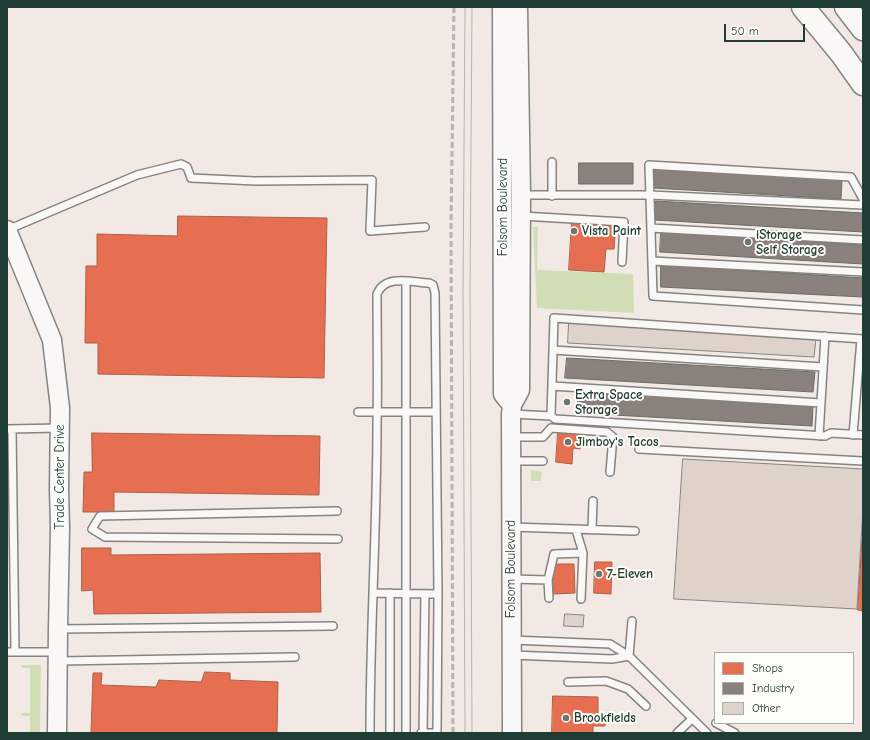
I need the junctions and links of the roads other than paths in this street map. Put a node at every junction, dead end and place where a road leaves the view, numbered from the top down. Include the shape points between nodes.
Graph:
1 (502, 7) edge
2 (518, 7) edge
3 (803, 7) edge
4 (846, 7) edge
5 (863, 29) edge
6 (863, 84) edge
7 (503, 149) junction
8 (552, 162) dead end
9 (516, 191) junction
10 (552, 196) junction
11 (650, 196) junction
12 (863, 199) edge
13 (863, 205) edge
14 (521, 216) junction
15 (424, 227) dead end
16 (651, 228) junction
17 (7, 230) edge
18 (863, 240) edge
19 (652, 261) junction
20 (622, 262) dead end
21 (863, 272) edge
22 (406, 282) junction
23 (863, 310) edge
24 (825, 336) junction
25 (862, 339) edge
26 (553, 350) junction
27 (823, 367) junction
28 (552, 386) junction
29 (821, 403) junction
30 (511, 410) junction
31 (358, 412) dead end
32 (377, 412) junction
33 (405, 412) junction
34 (436, 412) junction
35 (551, 416) junction
36 (59, 428) junction
37 (9, 429) edge
38 (853, 435) junction
39 (863, 435) edge
40 (819, 436) junction
41 (511, 437) junction
42 (639, 449) dead end
43 (511, 460) junction
44 (543, 461) dead end
45 (863, 461) edge
46 (610, 472) dead end
47 (593, 501) dead end
48 (337, 511) dead end
49 (511, 527) junction
50 (576, 530) junction
51 (592, 530) junction
52 (635, 532) dead end
53 (338, 539) dead end
54 (582, 553) junction
55 (512, 579) junction
56 (548, 580) junction
57 (373, 592) junction
58 (390, 593) junction
59 (407, 594) junction
60 (425, 594) junction
61 (438, 594) junction
62 (549, 598) dead end
63 (581, 599) dead end
64 (632, 621) dead end
65 (333, 626) dead end
66 (58, 629) junction
67 (511, 647) junction
68 (7, 652) edge
69 (16, 652) junction
70 (58, 656) junction
71 (629, 656) junction
72 (294, 657) dead end
73 (568, 682) dead end
74 (646, 706) dead end
75 (692, 719) junction
76 (716, 724) edge
77 (718, 724) edge
78 (58, 733) edge
79 (370, 733) edge
80 (390, 733) edge
81 (406, 733) edge
82 (422, 733) edge
83 (512, 733) edge
84 (678, 733) edge
85 (707, 733) edge
86 (711, 733) edge
87 (735, 733) edge

1 - 7 main road, Folsom Boulevard
2 - 9 main road, Folsom Boulevard
3 - 6 highway
4 - 5 highway
7 - 9 main road via 511,163
7 - 30 main road, Folsom Boulevard via 503,394
8 - 10 lane
9 - 10 lane
9 - 14 main road via 512,208
10 - 11 lane
11 - 12 lane via 649,165 851,177
11 - 13 lane
11 - 16 lane
14 - 20 lane via 624,222
14 - 30 main road, Folsom Boulevard via 520,390
15 - 17 lane via 370,231 372,180 255,181 191,178 187,168 181,164 136,175
16 - 18 lane
16 - 19 lane
17 - 36 main road, Trade Center Drive via 52,340 60,408
19 - 21 lane
19 - 23 lane via 653,296
22 - 32 lane via 385,283 377,294
22 - 33 lane
22 - 34 lane via 429,283 433,285 435,293
24 - 25 lane
24 - 26 lane via 554,318
24 - 27 lane
25 - 38 lane
26 - 27 lane
26 - 28 lane
27 - 29 lane
28 - 29 lane
28 - 35 lane
29 - 40 lane
30 - 35 lane
30 - 41 main road, Folsom Boulevard
31 - 32 lane
32 - 33 lane
32 - 57 lane
33 - 34 lane
33 - 59 lane
34 - 61 lane
35 - 40 lane via 564,420
36 - 37 lane
36 - 66 main road, Trade Center Drive
37 - 69 lane
38 - 39 lane
38 - 40 lane via 831,433
41 - 43 main road, Folsom Boulevard
41 - 46 lane via 543,437 551,428 610,434 613,437
42 - 45 lane
43 - 44 lane
43 - 49 main road, Folsom Boulevard
47 - 51 lane
48 - 53 lane via 100,516 92,529 105,537
49 - 50 lane
49 - 55 main road, Folsom Boulevard
50 - 51 lane
50 - 54 lane
51 - 52 lane
54 - 56 lane via 554,554
54 - 63 lane
55 - 56 lane
55 - 67 main road, Folsom Boulevard
56 - 62 lane
57 - 58 lane
57 - 79 lane
58 - 59 lane
58 - 80 lane
59 - 60 lane
59 - 81 lane
60 - 61 lane
60 - 82 lane
61 - 82 lane via 437,733
64 - 71 lane
65 - 66 lane
66 - 70 main road, Trade Center Drive
67 - 71 lane via 612,659
67 - 71 lane via 610,644
67 - 83 main road, Folsom Boulevard
68 - 69 lane
69 - 70 lane
70 - 72 lane
70 - 78 main road, Trade Center Drive
71 - 75 lane
73 - 74 lane via 606,681 628,688
75 - 84 lane
75 - 85 lane
76 - 86 lane
77 - 87 lane

